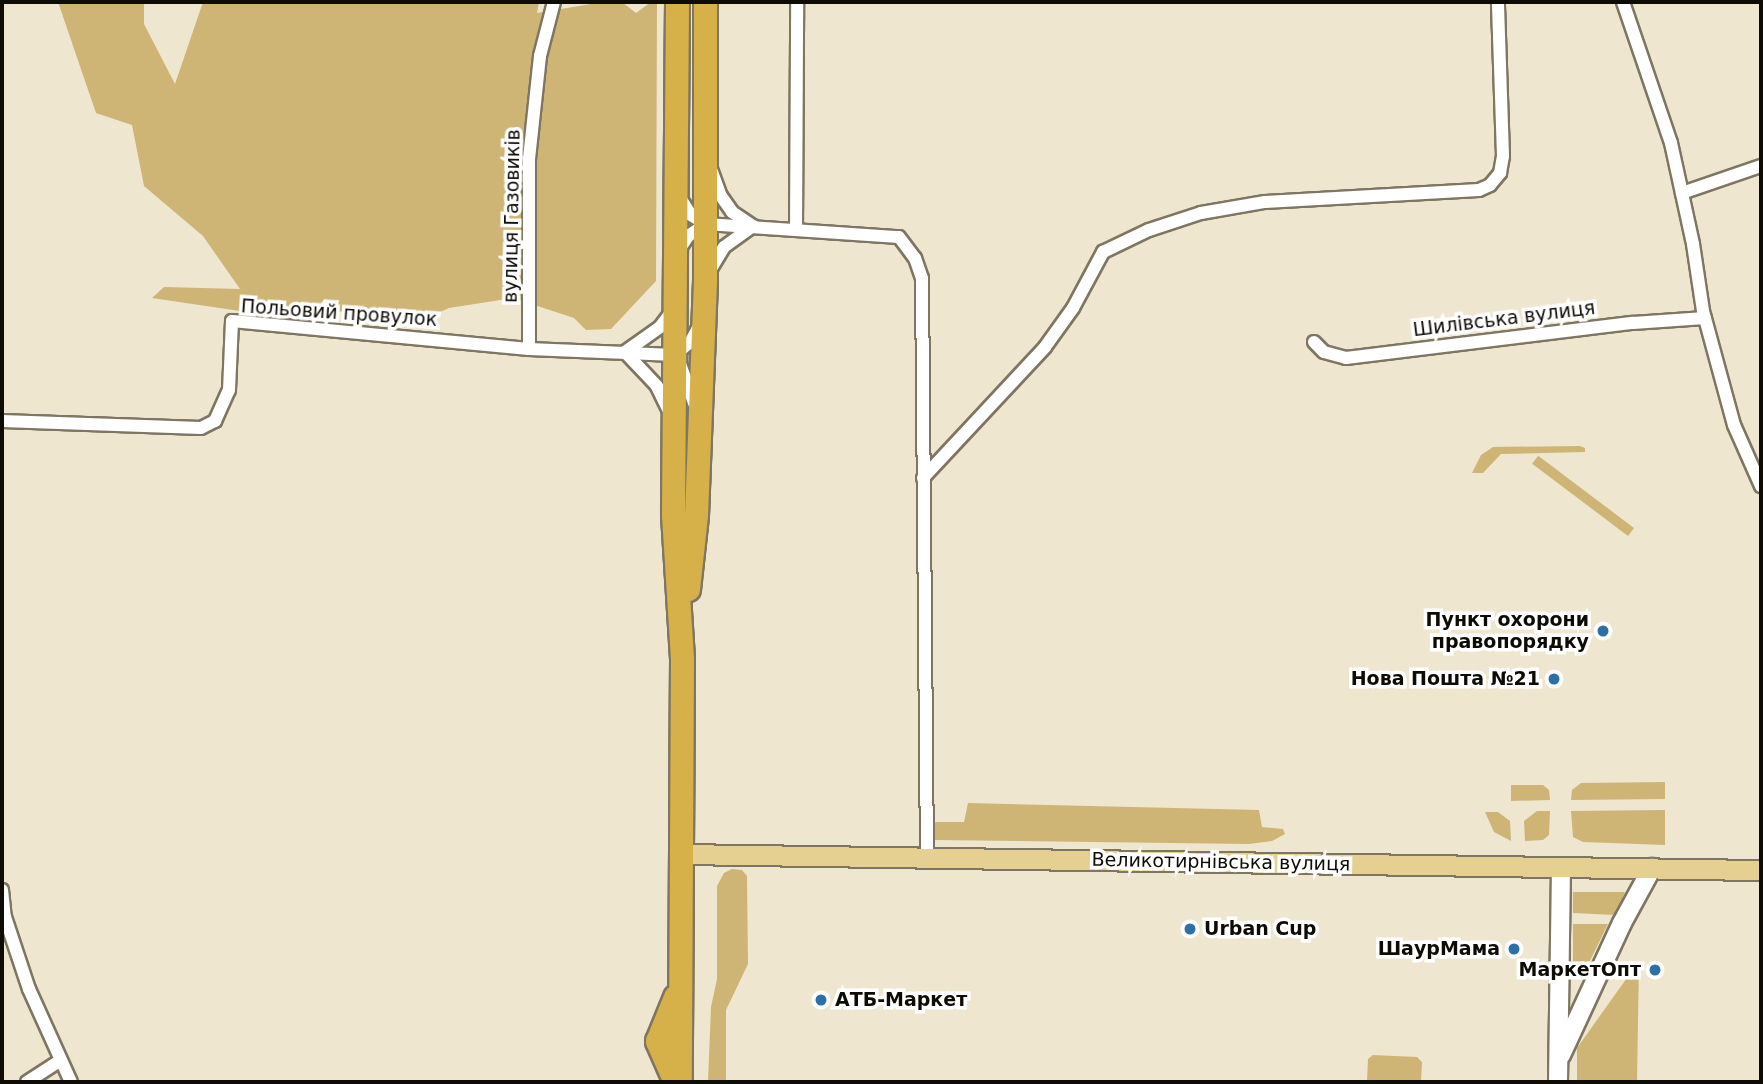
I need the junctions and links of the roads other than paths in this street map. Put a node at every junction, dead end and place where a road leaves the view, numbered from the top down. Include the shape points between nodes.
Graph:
1 (554, 2) edge
2 (677, 2) edge
3 (705, 2) edge
4 (797, 2) edge
5 (1497, 2) edge
6 (1623, 2) edge
7 (706, 152) junction
8 (1761, 166) edge
9 (1682, 193) junction
10 (678, 195) junction
11 (706, 224) junction
12 (753, 226) junction
13 (796, 229) junction
14 (677, 252) junction
15 (705, 279) junction
16 (676, 301) junction
17 (703, 317) junction
18 (1705, 318) junction
19 (1314, 342) dead end
20 (529, 349) junction
21 (625, 352) junction
22 (675, 355) junction
23 (699, 415) junction
24 (2, 421) edge
25 (674, 424) junction
26 (923, 478) junction
27 (1761, 486) edge
28 (681, 659) junction
29 (680, 854) junction
30 (927, 858) junction
31 (1561, 867) junction
32 (1652, 868) junction
33 (1761, 870) edge
34 (2, 890) edge
35 (3, 916) edge
36 (61, 1060) junction
37 (1558, 1062) junction
38 (27, 1082) edge
39 (71, 1082) edge
40 (677, 1082) edge
41 (1558, 1082) edge

1 - 20 street, вулиця Газовиків via 540,56 529,159
2 - 10 highway
3 - 7 highway
4 - 13 street
5 - 26 street via 1503,156 1500,173 1490,185 1479,190 1265,202 1201,213 1149,230 1104,252 1045,347
6 - 9 street via 1671,143
7 - 11 highway
7 - 12 street via 721,196 732,212
8 - 9 street
9 - 18 street
10 - 11 street via 691,215
10 - 14 highway
11 - 12 street
11 - 14 street via 688,236
11 - 15 highway
12 - 13 street
12 - 15 street via 724,247
13 - 26 street via 900,237 915,258 922,278
14 - 16 highway
15 - 17 highway
16 - 21 street via 660,327
16 - 22 highway
17 - 22 street via 691,341
17 - 23 highway
18 - 19 street, Шилівська вулиця via 1346,358 1324,352
18 - 27 street via 1734,425
20 - 21 street, Польовий провулок
20 - 24 street, Польовий провулок via 232,321 226,400 215,421 201,428
21 - 22 street, Польовий провулок
21 - 25 street via 657,386
22 - 23 street
22 - 25 highway
23 - 28 highway via 696,516
25 - 28 highway via 673,515
26 - 30 street
28 - 29 highway
29 - 30 main road, Великотирнівська вулиця
29 - 40 highway via 680,970 675,997 657,1041
30 - 31 main road, Великотирнівська вулиця
31 - 32 main road, Великотирнівська вулиця
31 - 37 main road
32 - 33 main road, Великотирнівська вулиця
32 - 37 main road
34 - 35 street
35 - 36 street
36 - 38 street
36 - 39 street
37 - 41 main road

